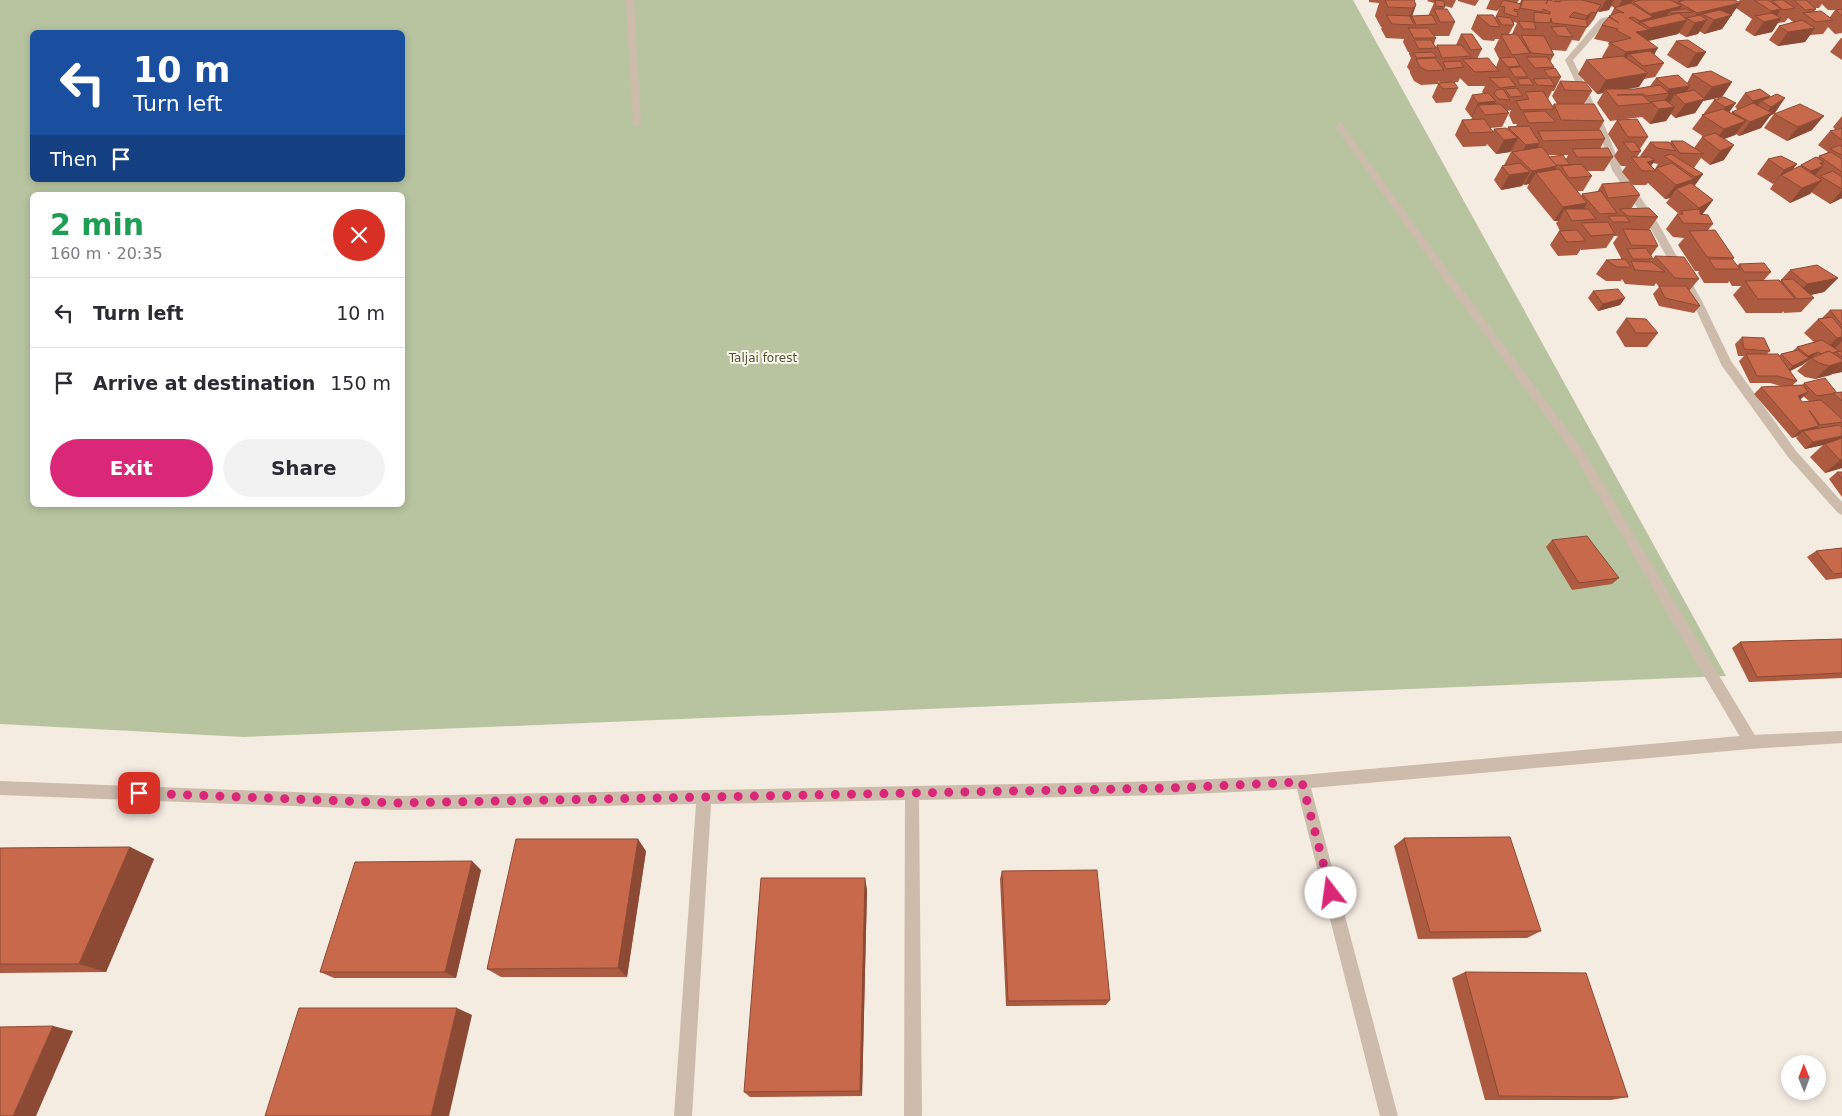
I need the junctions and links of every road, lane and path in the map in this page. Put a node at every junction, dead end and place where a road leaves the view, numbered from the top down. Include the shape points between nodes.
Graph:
1 (630, 0) edge
2 (1630, 12) edge
3 (637, 124) dead end
4 (1339, 126) dead end
5 (1842, 510) edge
6 (1842, 737) edge
7 (1750, 742) junction
8 (1302, 782) junction
9 (0, 788) edge
10 (912, 794) junction
11 (704, 798) junction
12 (683, 1116) edge
13 (913, 1116) edge
14 (1390, 1116) edge

1 - 3 street
2 - 5 street via 1603,21 1569,60 1602,128 1617,170 1653,223 1698,302 1726,363 1792,454
4 - 7 street via 1579,454
6 - 7 street
7 - 8 street
8 - 10 street
8 - 14 street
9 - 11 street via 398,803
10 - 11 street
10 - 13 street
11 - 12 street

